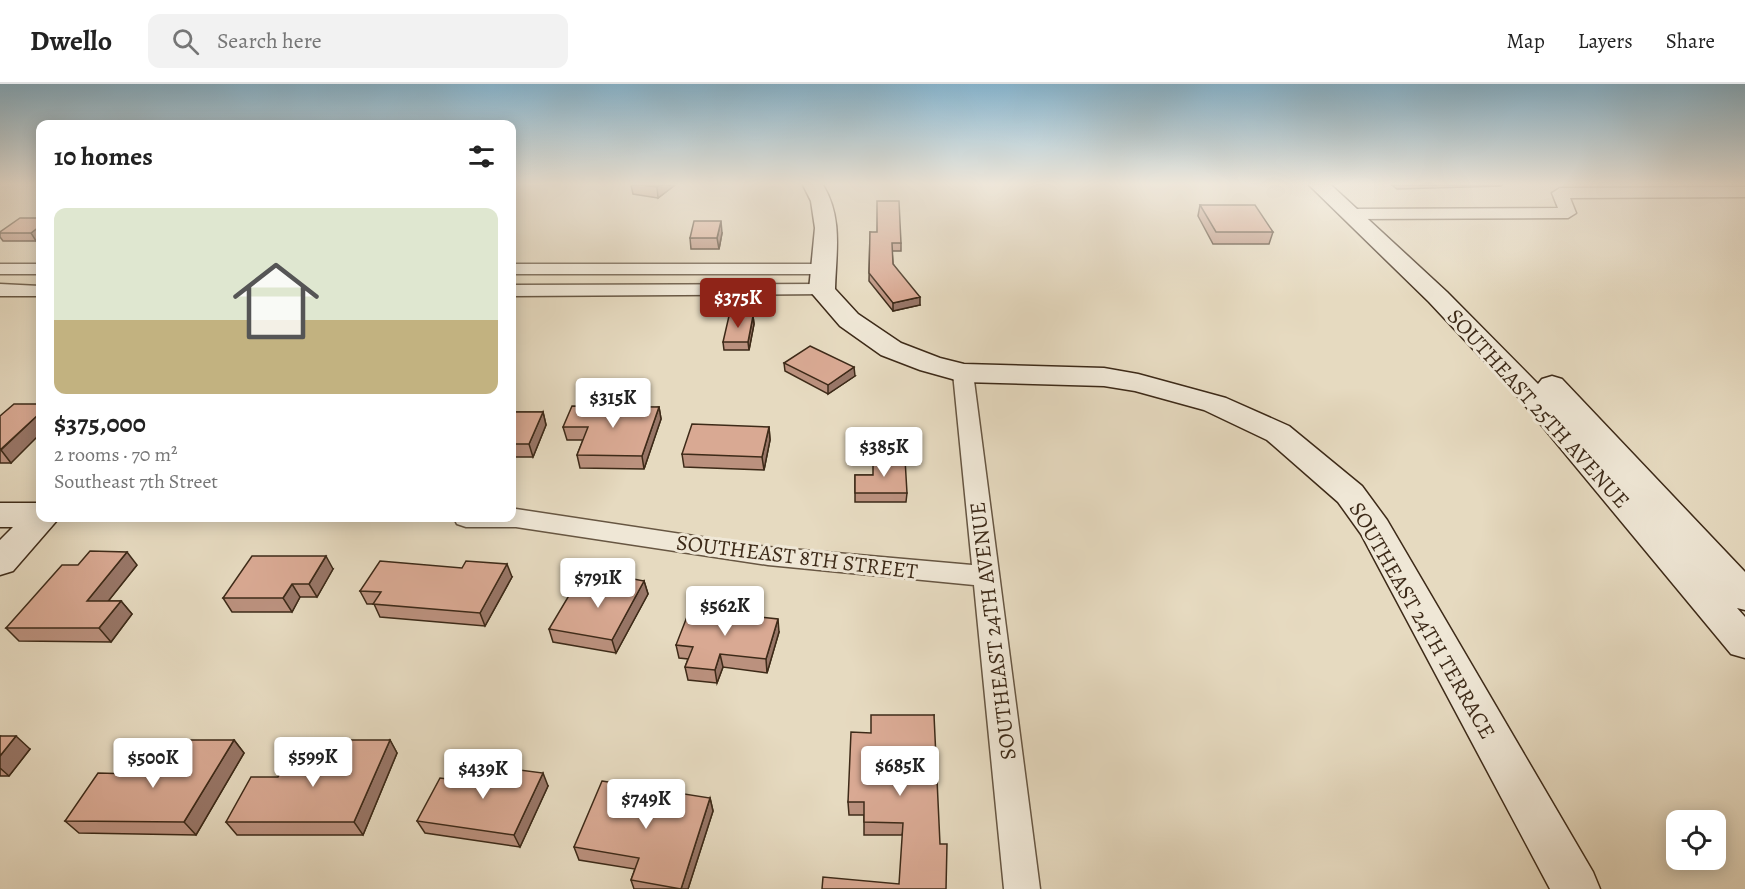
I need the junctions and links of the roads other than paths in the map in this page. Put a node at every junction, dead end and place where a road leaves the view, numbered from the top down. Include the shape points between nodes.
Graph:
1 (825, 223) edge
2 (1371, 223) edge
3 (1373, 223) edge
4 (0, 269) edge
5 (36, 269) edge
6 (516, 269) edge
7 (823, 280) junction
8 (0, 290) edge
9 (36, 291) edge
10 (516, 291) edge
11 (963, 373) junction
12 (0, 515) edge
13 (36, 516) edge
14 (516, 518) edge
15 (36, 522) edge
16 (0, 562) edge
17 (985, 576) junction
18 (1745, 596) edge
19 (1745, 643) edge
20 (1022, 889) edge
21 (1576, 889) edge

1 - 7 main road
2 - 19 main road, SOUTHEAST 25TH AVENUE via 1528,390
3 - 18 main road, SOUTHEAST 25TH AVENUE via 1462,295 1556,389
4 - 5 street
6 - 7 street
7 - 10 street
7 - 11 main road, SOUTHEAST 24TH TERRACE via 849,320 891,349
8 - 9 street
11 - 17 street, SOUTHEAST 24TH AVENUE
11 - 21 main road, SOUTHEAST 24TH TERRACE via 1104,377 1138,383 1215,404 1278,433 1350,494 1375,529
12 - 13 main road
14 - 17 street, SOUTHEAST 8TH STREET via 768,556
15 - 16 main road
17 - 20 street, SOUTHEAST 24TH AVENUE

